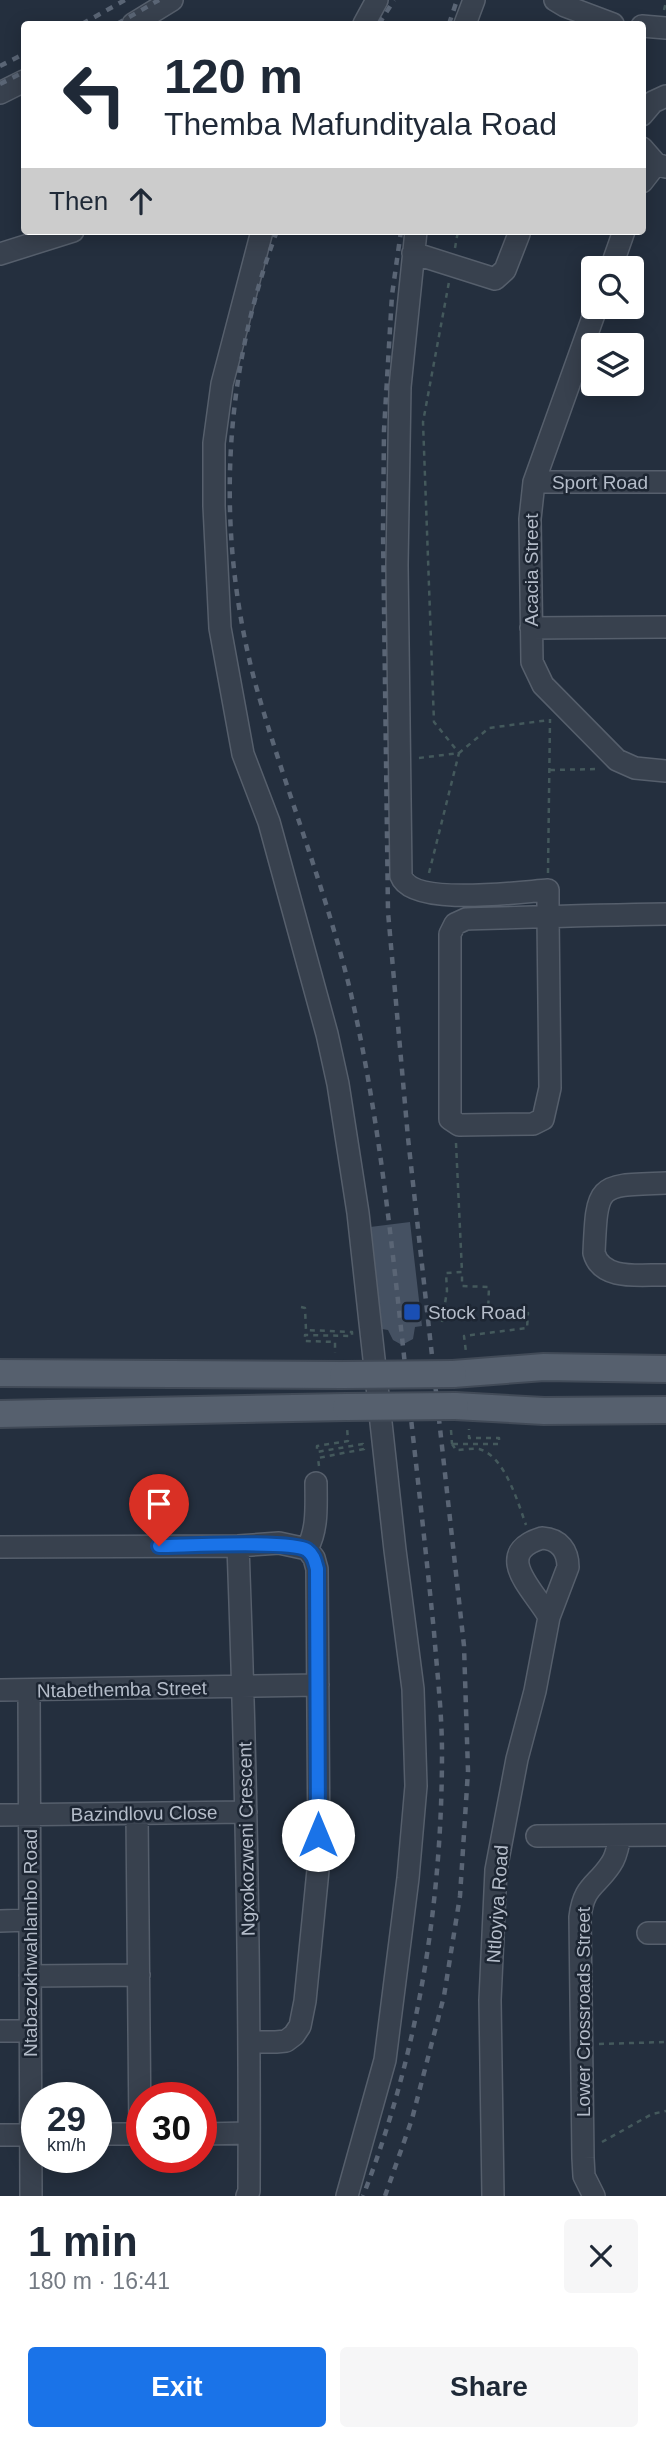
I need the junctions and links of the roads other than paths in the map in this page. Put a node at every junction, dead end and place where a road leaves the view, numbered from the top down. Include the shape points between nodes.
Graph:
1 (172, 0) edge
2 (377, 0) edge
3 (474, 0) edge
4 (555, 0) edge
5 (139, 21) edge
6 (366, 21) edge
7 (466, 21) edge
8 (606, 21) edge
9 (646, 26) edge
10 (666, 28) edge
11 (21, 83) edge
12 (0, 93) edge
13 (666, 96) edge
14 (646, 110) edge
15 (655, 160) edge
16 (646, 175) edge
17 (60, 235) edge
18 (261, 235) edge
19 (415, 235) edge
20 (519, 235) edge
21 (623, 235) edge
22 (413, 253) junction
23 (0, 254) edge
24 (615, 256) edge
25 (592, 319) edge
26 (534, 482) junction
27 (666, 482) edge
28 (666, 627) edge
29 (531, 628) junction
30 (666, 771) edge
31 (666, 914) edge
32 (548, 916) junction
33 (666, 1183) edge
34 (666, 1275) edge
35 (666, 1369) edge
36 (0, 1373) edge
37 (666, 1410) edge
38 (0, 1414) edge
39 (318, 1475) road end
40 (238, 1546) junction
41 (0, 1547) edge
42 (307, 1549) junction
43 (549, 1617) dead end
44 (318, 1685) junction
45 (243, 1687) junction
46 (0, 1690) edge
47 (29, 1690) junction
48 (246, 1812) junction
49 (137, 1814) junction
50 (0, 1815) edge
51 (29, 1815) junction
52 (666, 1835) edge
53 (537, 1836) dead end
54 (620, 1836) junction
55 (29, 1920) junction
56 (0, 1921) edge
57 (139, 1975) junction
58 (30, 1976) junction
59 (0, 2031) edge
60 (30, 2031) junction
61 (248, 2042) junction
62 (31, 2082) edge
63 (140, 2082) edge
64 (249, 2133) junction
65 (217, 2134) edge
66 (0, 2135) edge
67 (21, 2135) edge
68 (32, 2173) edge
69 (31, 2196) edge
70 (247, 2196) edge
71 (347, 2196) edge
72 (493, 2196) edge
73 (594, 2196) edge

1 - 5 street
2 - 6 street
3 - 7 street
4 - 8 street
9 - 10 street
11 - 12 street
13 - 14 street
15 - 16 street
17 - 23 street
18 - 71 street via 222,384 214,443 220,628 243,754 269,822 338,1084 358,1213 413,1689 416,1786 385,2060
19 - 22 street
20 - 22 street via 498,278
21 - 24 street
22 - 32 street via 400,387 401,876 407,885 439,895 548,890
25 - 26 street, Acacia Street
26 - 27 street, Sport Road
26 - 29 street, Acacia Street
28 - 29 street
29 - 30 street, Acacia Street via 532,662 543,685 617,760 635,768
31 - 32 street
32 - 32 street via 466,919 451,929 450,1119 456,1124 533,1124 543,1119 550,1088
33 - 34 street via 623,1184 607,1191 597,1204 594,1253 596,1261 614,1273
35 - 36 main road, bridge via 460,1366
37 - 38 main road, bridge via 544,1410 458,1419
39 - 42 street via 314,1537
40 - 41 street
40 - 42 street via 279,1543
40 - 45 street, Ngxokozweni Crescent
42 - 44 street via 317,1569
43 - 72 street, Ntloyiya Road via 496,1870 491,2000
44 - 45 street, Ntabethemba Street
44 - 61 street via 319,1860 303,2013 300,2026 286,2041
45 - 47 street, Ntabethemba Street
45 - 48 street, Ngxokozweni Crescent
46 - 47 street, Ntabethemba Street
47 - 51 street, Ntabazokhwahlambo Road
48 - 49 street, Bazindlovu Close
48 - 61 street, Ngxokozweni Crescent
49 - 51 street, Bazindlovu Close
49 - 57 street
50 - 51 street, Bazindlovu Close
51 - 55 street, Ntabazokhwahlambo Road
52 - 54 street
53 - 54 street
54 - 73 street, Lower Crossroads Street via 612,1863 582,1902 583,2158 584,2176
55 - 56 street
55 - 58 street, Ntabazokhwahlambo Road
57 - 58 street
57 - 63 street
58 - 60 street, Ntabazokhwahlambo Road
59 - 60 street
60 - 62 street, Ntabazokhwahlambo Road
61 - 64 street, Ngxokozweni Crescent
64 - 65 street
64 - 70 street, Ngxokozweni Crescent
66 - 67 street
68 - 69 street, Ntabazokhwahlambo Road

